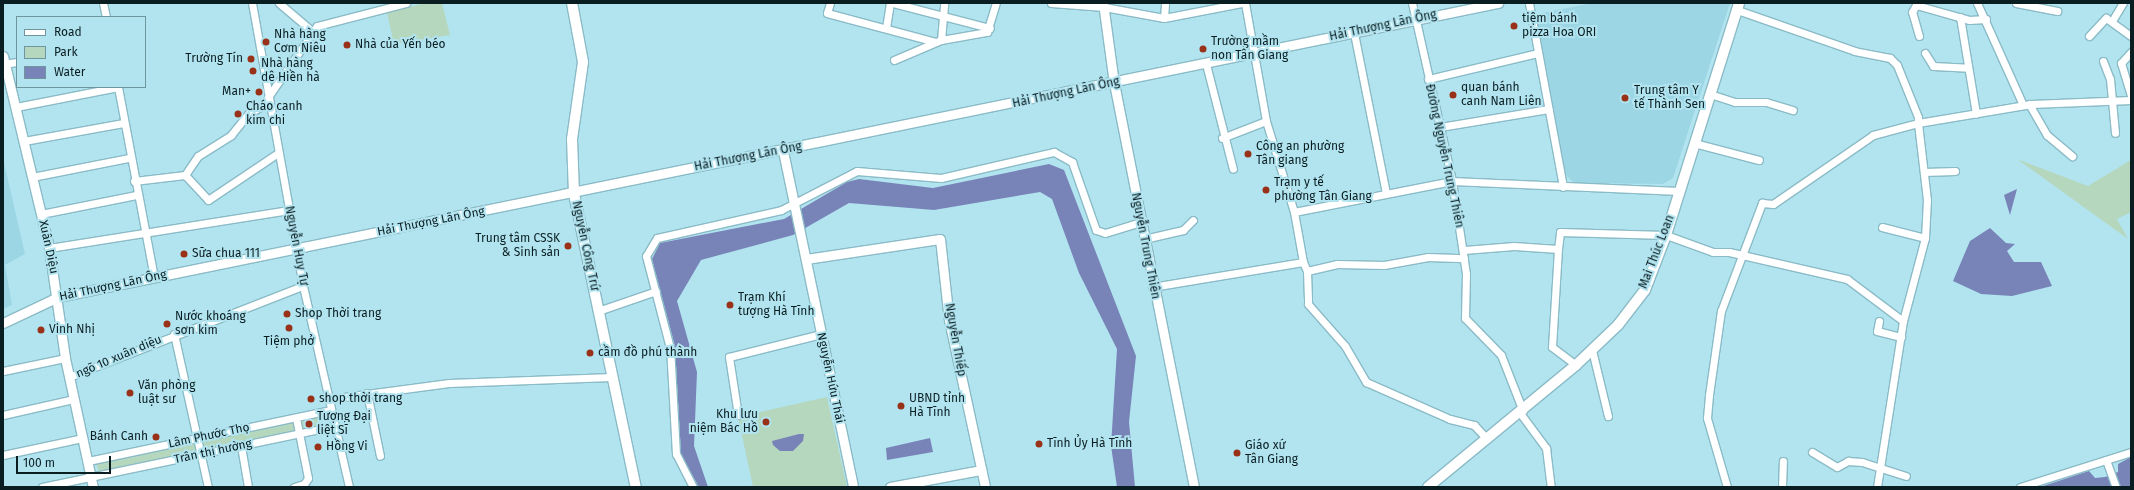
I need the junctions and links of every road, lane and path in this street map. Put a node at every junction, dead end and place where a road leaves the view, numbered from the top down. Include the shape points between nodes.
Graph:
1 (103, 3) edge
2 (252, 3) edge
3 (279, 3) edge
4 (406, 3) edge
5 (572, 3) edge
6 (830, 3) edge
7 (890, 3) edge
8 (893, 3) edge
9 (944, 3) edge
10 (996, 3) edge
11 (1051, 3) edge
12 (1165, 3) edge
13 (1243, 3) edge
14 (1412, 3) edge
15 (1498, 3) edge
16 (1529, 3) edge
17 (1977, 3) edge
18 (2016, 3) edge
19 (2123, 3) edge
20 (1103, 5) edge
21 (1738, 6) edge
22 (2057, 11) dead end
23 (942, 15) junction
24 (106, 16) edge
25 (1164, 18) junction
26 (1416, 18) junction
27 (1960, 18) junction
28 (1986, 19) junction
29 (2112, 21) junction
30 (886, 28) junction
31 (990, 28) junction
32 (312, 31) junction
33 (1354, 33) junction
34 (1919, 36) dead end
35 (2089, 36) dead end
36 (2131, 36) edge
37 (938, 41) junction
38 (2131, 52) edge
39 (1538, 53) junction
40 (1925, 53) dead end
41 (1255, 54) junction
42 (894, 60) dead end
43 (4, 61) edge
44 (2103, 61) dead end
45 (16, 62) edge
46 (1206, 64) junction
47 (1968, 68) junction
48 (1428, 79) junction
49 (1114, 83) junction
50 (113, 88) edge
51 (118, 88) edge
52 (1710, 94) junction
53 (2131, 96) edge
54 (268, 99) junction
55 (2131, 100) edge
56 (2111, 101) junction
57 (2026, 105) junction
58 (16, 107) junction
59 (1549, 109) junction
60 (1793, 110) dead end
61 (1976, 114) junction
62 (1266, 121) junction
63 (123, 123) junction
64 (1918, 124) junction
65 (1440, 127) junction
66 (2115, 133) dead end
67 (1222, 138) junction
68 (24, 141) junction
69 (1694, 143) junction
70 (783, 151) junction
71 (278, 153) junction
72 (2072, 156) dead end
73 (129, 158) junction
74 (1759, 160) dead end
75 (1233, 169) dead end
76 (1955, 171) dead end
77 (1924, 172) junction
78 (185, 175) junction
79 (32, 177) junction
80 (134, 181) junction
81 (1452, 181) junction
82 (1563, 187) junction
83 (1679, 191) junction
84 (1386, 193) junction
85 (574, 194) junction
86 (136, 195) junction
87 (794, 208) junction
88 (289, 210) junction
89 (1294, 212) junction
90 (41, 214) junction
91 (1193, 220) dead end
92 (1140, 222) junction
93 (1882, 227) dead end
94 (144, 232) junction
95 (1666, 235) junction
96 (1926, 238) junction
97 (1144, 239) junction
98 (296, 247) junction
99 (49, 248) junction
100 (1558, 249) junction
101 (1464, 250) junction
102 (1743, 257) junction
103 (1464, 258) junction
104 (806, 259) junction
105 (1303, 262) junction
106 (1307, 271) junction
107 (154, 277) junction
108 (303, 286) junction
109 (1152, 287) junction
110 (656, 291) junction
111 (58, 298) junction
112 (598, 311) junction
113 (1879, 321) dead end
114 (1903, 321) junction
115 (3, 322) edge
116 (174, 334) junction
117 (821, 334) junction
118 (1901, 337) junction
119 (1592, 350) junction
120 (65, 358) junction
121 (1576, 365) junction
122 (3, 371) edge
123 (69, 377) junction
124 (612, 377) junction
125 (367, 394) junction
126 (74, 399) junction
127 (329, 399) junction
128 (330, 410) junction
129 (1522, 412) junction
130 (3, 415) edge
131 (738, 415) dead end
132 (1608, 416) dead end
133 (296, 418) junction
134 (334, 426) junction
135 (299, 434) junction
136 (83, 438) junction
137 (197, 439) junction
138 (1487, 439) junction
139 (241, 446) junction
140 (1812, 452) dead end
141 (2131, 452) edge
142 (200, 454) junction
143 (3, 455) edge
144 (380, 456) dead end
145 (2106, 460) junction
146 (88, 461) junction
147 (1783, 461) dead end
148 (1881, 468) junction
149 (981, 470) junction
150 (1906, 476) dead end
151 (91, 477) junction
152 (42, 487) edge
153 (93, 487) edge
154 (208, 487) edge
155 (248, 487) edge
156 (294, 487) edge
157 (349, 487) edge
158 (636, 487) edge
159 (693, 487) edge
160 (853, 487) edge
161 (890, 487) edge
162 (985, 487) edge
163 (1194, 487) edge
164 (1428, 487) edge
165 (1551, 487) edge
166 (1727, 487) edge
167 (1782, 487) edge
168 (1877, 487) edge
169 (2020, 487) edge
170 (2116, 487) edge

1 - 24 street
2 - 54 street, Nguyễn Huy Tự
3 - 32 street
4 - 32 street via 317,26
5 - 85 main road, Nguyễn Công Trứ via 583,62 572,139
6 - 30 street via 827,14
7 - 30 street
8 - 23 street
9 - 23 street
10 - 31 street
11 - 20 street
12 - 25 street
13 - 25 street
13 - 41 street
14 - 26 street, Đường Nguyễn Trung Thiên
15 - 26 street, Hải Thượng Lãn Ông
16 - 39 street
17 - 28 street
18 - 22 street
19 - 29 street
20 - 25 street
20 - 49 street, Nguyễn Trung Thiên
21 - 52 main road, Mai Thúc Loan
21 - 64 street via 1855,51 1890,58 1907,87
23 - 31 street
23 - 37 street
26 - 33 street, Hải Thượng Lãn Ông
26 - 48 street, Đường Nguyễn Trung Thiên
27 - 28 street
27 - 34 street via 1916,6 1912,12
27 - 47 street
28 - 57 street
29 - 35 street via 2103,19
29 - 36 street
30 - 37 street
31 - 37 street via 987,32
32 - 54 street
33 - 41 street, Hải Thượng Lãn Ông
33 - 84 street
37 - 42 street
38 - 53 street via 2121,63
39 - 48 street
39 - 59 street
40 - 47 street via 1933,66
41 - 46 street, Hải Thượng Lãn Ông
41 - 62 street
43 - 45 street
43 - 58 street, Xuân Diệu
44 - 56 street via 2110,79
46 - 49 street, Hải Thượng Lãn Ông
46 - 67 street
47 - 61 street
48 - 65 street, Đường Nguyễn Trung Thiên
49 - 70 street, Hải Thượng Lãn Ông
49 - 92 street, Nguyễn Trung Thiên
50 - 58 street
51 - 63 street
52 - 60 street via 1735,102 1766,102
52 - 69 main road, Mai Thúc Loan
54 - 71 street, Nguyễn Huy Tự
54 - 78 street via 248,114 231,135 198,156
55 - 56 street
56 - 57 street
56 - 66 street
57 - 61 street
57 - 72 street via 2047,135
58 - 68 street, Xuân Diệu
59 - 65 street
59 - 82 street
61 - 64 street
62 - 67 street
62 - 89 street
63 - 68 street
63 - 73 street
64 - 77 street
64 - 102 street via 1873,135 1773,204 1762,203
65 - 81 street, Đường Nguyễn Trung Thiên
67 - 75 street
68 - 79 street, Xuân Diệu
69 - 74 street
69 - 83 main road, Mai Thúc Loan
70 - 85 street, Hải Thượng Lãn Ông
70 - 87 street, Nguyễn Hứu Thái
71 - 78 street via 208,200
71 - 88 street, Nguyễn Huy Tự
73 - 79 street
73 - 80 street
76 - 77 street
77 - 96 street
78 - 80 street
79 - 90 street, Xuân Diệu
80 - 86 street
81 - 82 street
81 - 84 street
81 - 101 street, Đường Nguyễn Trung Thiên
82 - 83 street
83 - 95 main road, Mai Thúc Loan
84 - 89 street
85 - 98 street, Hải Thượng Lãn Ông
85 - 112 main road, Nguyễn Công Trứ
86 - 90 street
86 - 94 street
87 - 92 street via 857,171 941,178 1056,152 1072,162 1096,230 1105,233
87 - 104 street, Nguyễn Hứu Thái
87 - 110 street via 657,238 646,256
88 - 94 street
88 - 98 street, Nguyễn Huy Tự
89 - 105 street
90 - 99 street, Xuân Diệu
91 - 97 street via 1183,230
92 - 97 street, Nguyễn Trung Thiên
93 - 96 street
94 - 99 street
94 - 107 street
95 - 100 street via 1560,232
95 - 102 street
95 - 119 main road, Mai Thúc Loan via 1645,290 1618,325
96 - 114 street
97 - 109 street, Nguyễn Trung Thiên
98 - 107 street, Hải Thượng Lãn Ông
98 - 108 street, Nguyễn Huy Tự
99 - 111 street, Xuân Diệu
100 - 101 street via 1514,246
100 - 121 street via 1552,347
101 - 103 street, Đường Nguyễn Trung Thiên
102 - 114 street via 1847,279
102 - 166 street via 1721,311 1707,418
103 - 106 street via 1428,257 1384,265 1337,264
103 - 129 street, Đường Nguyễn Trung Thiên via 1465,318 1501,355
104 - 117 street, Nguyễn Hứu Thái
104 - 149 street, Nguyễn Thiếp via 940,239 949,320
105 - 106 street
105 - 109 street
106 - 138 street via 1308,304 1345,346 1366,382 1450,420 1474,425
107 - 111 street, Hải Thượng Lãn Ông
108 - 116 street, ngõ 10 xuân diệu
108 - 127 street, Nguyễn Huy Tự
109 - 163 street, Nguyễn Trung Thiên
110 - 112 street
110 - 159 street via 670,348 676,454
111 - 115 street, Hải Thượng Lãn Ông
111 - 120 street, Xuân Diệu
112 - 124 main road, Nguyễn Công Trứ
113 - 118 street via 1877,331
114 - 118 street
116 - 123 street, ngõ 10 xuân diệu
116 - 137 street
117 - 131 street via 729,357
117 - 160 street, Nguyễn Hứu Thái
118 - 148 street
119 - 121 main road, Mai Thúc Loan
119 - 132 street
120 - 122 street
120 - 123 street, Xuân Diệu
121 - 129 main road, Mai Thúc Loan
123 - 126 street, Xuân Diệu
124 - 125 street via 449,383
124 - 158 main road, Nguyễn Công Trứ
125 - 127 street
125 - 144 street
126 - 130 street
126 - 136 street, Xuân Diệu
127 - 128 street, Nguyễn Huy Tự
128 - 133 street, Lâm Phước Thọ
128 - 134 street, Nguyễn Huy Tự
129 - 138 main road, Mai Thúc Loan
129 - 165 street, Đường Nguyễn Trung Thiên via 1546,448
133 - 135 street
133 - 137 street, Lâm Phước Thọ
134 - 135 street, Trân thị hường
134 - 157 street, Nguyễn Huy Tự
135 - 139 street, Trân thị hường
135 - 156 street via 308,480
136 - 143 street
136 - 146 street, Xuân Diệu
137 - 142 street
137 - 146 street, Lâm Phước Thọ
138 - 164 main road, Mai Thúc Loan
139 - 142 street, Trân thị hường
139 - 155 street
140 - 148 street via 1837,467 1852,460
141 - 145 street
142 - 151 street, Trân thị hường
142 - 154 street
145 - 169 street
145 - 170 street
146 - 151 street, Xuân Diệu
147 - 167 street
148 - 150 street
148 - 168 street
149 - 161 street
149 - 162 street, Nguyễn Thiếp
151 - 152 street, Trân thị hường
151 - 153 street, Xuân Diệu

